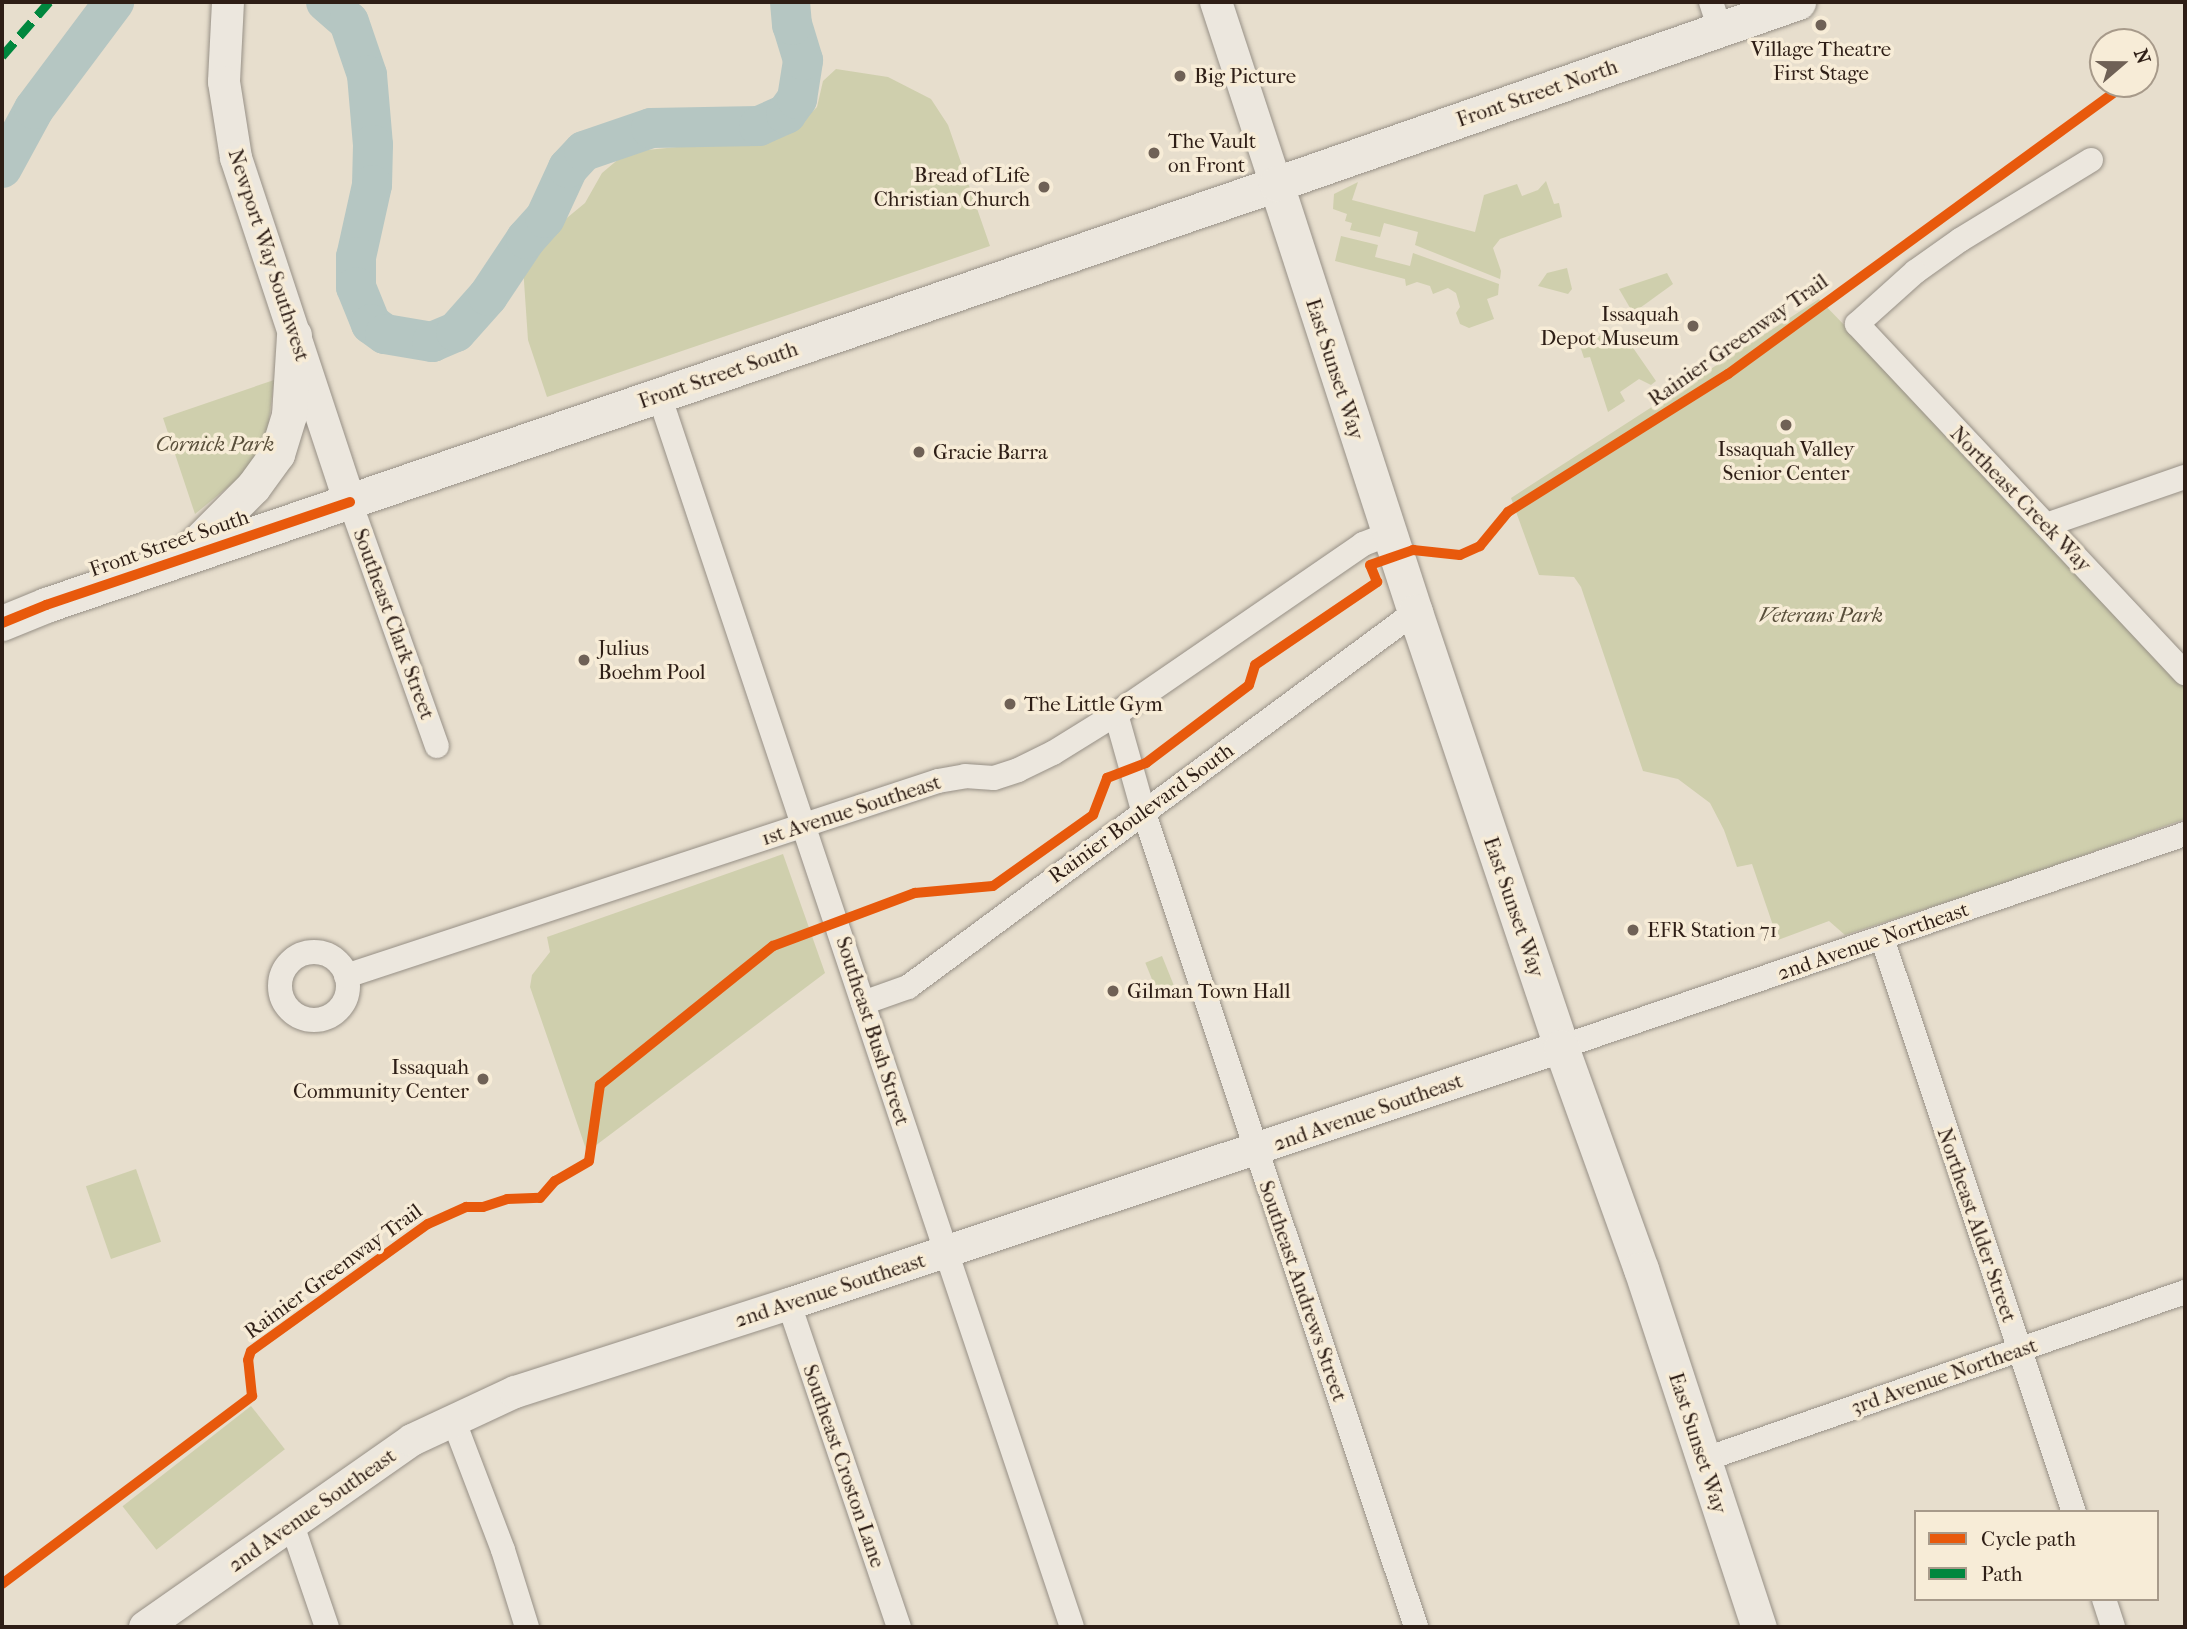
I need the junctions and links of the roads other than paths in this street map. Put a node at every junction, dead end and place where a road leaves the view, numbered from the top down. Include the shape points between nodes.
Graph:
1 (228, 2) edge
2 (1216, 2) edge
3 (1798, 2) edge
4 (1715, 15) edge
5 (2091, 160) dead end
6 (1276, 184) junction
7 (294, 335) junction
8 (659, 395) junction
9 (2185, 477) edge
10 (350, 502) junction
11 (2046, 524) junction
12 (1390, 534) junction
13 (183, 558) junction
14 (1415, 612) junction
15 (2, 623) edge
16 (2181, 661) edge
17 (1116, 714) junction
18 (437, 746) dead end
19 (1143, 810) junction
20 (805, 826) junction
21 (2185, 834) edge
22 (1882, 938) junction
23 (346, 976) dead end
24 (863, 1003) junction
25 (1562, 1047) junction
26 (1256, 1150) junction
27 (947, 1251) junction
28 (2185, 1292) edge
29 (789, 1304) junction
30 (2019, 1350) junction
31 (453, 1419) junction
32 (1703, 1460) junction
33 (2073, 1510) edge
34 (291, 1522) junction
35 (2105, 1601) edge
36 (145, 1627) edge
37 (327, 1627) edge
38 (527, 1627) edge
39 (899, 1627) edge
40 (1072, 1627) edge
41 (1416, 1627) edge
42 (1759, 1627) edge
43 (2113, 1627) edge

1 - 7 street, Newport Way Southwest via 224,82 240,174
2 - 6 street
3 - 4 main road, Front Street North
4 - 6 main road, Front Street North
5 - 11 street, Northeast Creek Way via 1960,240 1915,272 1857,324
6 - 8 main road, Front Street South
6 - 12 main road, East Sunset Way
7 - 10 street, Newport Way Southwest
7 - 13 main road via 289,415 277,454 253,487
8 - 10 main road, Front Street South
8 - 20 street, Southeast Bush Street
9 - 11 street
10 - 13 main road, Front Street South
10 - 18 street, Southeast Clark Street
11 - 16 street, Northeast Creek Way
12 - 14 main road, East Sunset Way
12 - 17 street, 1st Avenue Southeast via 1363,544
13 - 15 main road, Front Street South
14 - 19 street, Rainier Boulevard South
14 - 25 main road, East Sunset Way
17 - 19 street, Southeast Andrews Street
17 - 20 street, 1st Avenue Southeast via 1018,770 994,778 952,777
19 - 24 street, Rainier Boulevard South via 908,986
19 - 26 street, Southeast Andrews Street
20 - 23 street, 1st Avenue Southeast
20 - 24 street, Southeast Bush Street
21 - 22 street, 2nd Avenue Northeast
22 - 25 street, 2nd Avenue Northeast
22 - 30 street, Northeast Alder Street
24 - 27 street, Southeast Bush Street
25 - 26 street, 2nd Avenue Southeast
25 - 32 main road, East Sunset Way
26 - 27 street, 2nd Avenue Southeast
26 - 41 street, Southeast Andrews Street
27 - 29 street, 2nd Avenue Southeast
27 - 40 street, Southeast Bush Street
28 - 30 street, 3rd Avenue Northeast
29 - 31 street, 2nd Avenue Southeast via 527,1388
29 - 39 street, Southeast Croston Lane
30 - 32 street, 3rd Avenue Northeast
30 - 33 street, Northeast Alder Street
31 - 34 street, 2nd Avenue Southeast via 412,1440
31 - 38 street
32 - 42 main road, East Sunset Way
34 - 36 street, 2nd Avenue Southeast
34 - 37 street
35 - 43 street

